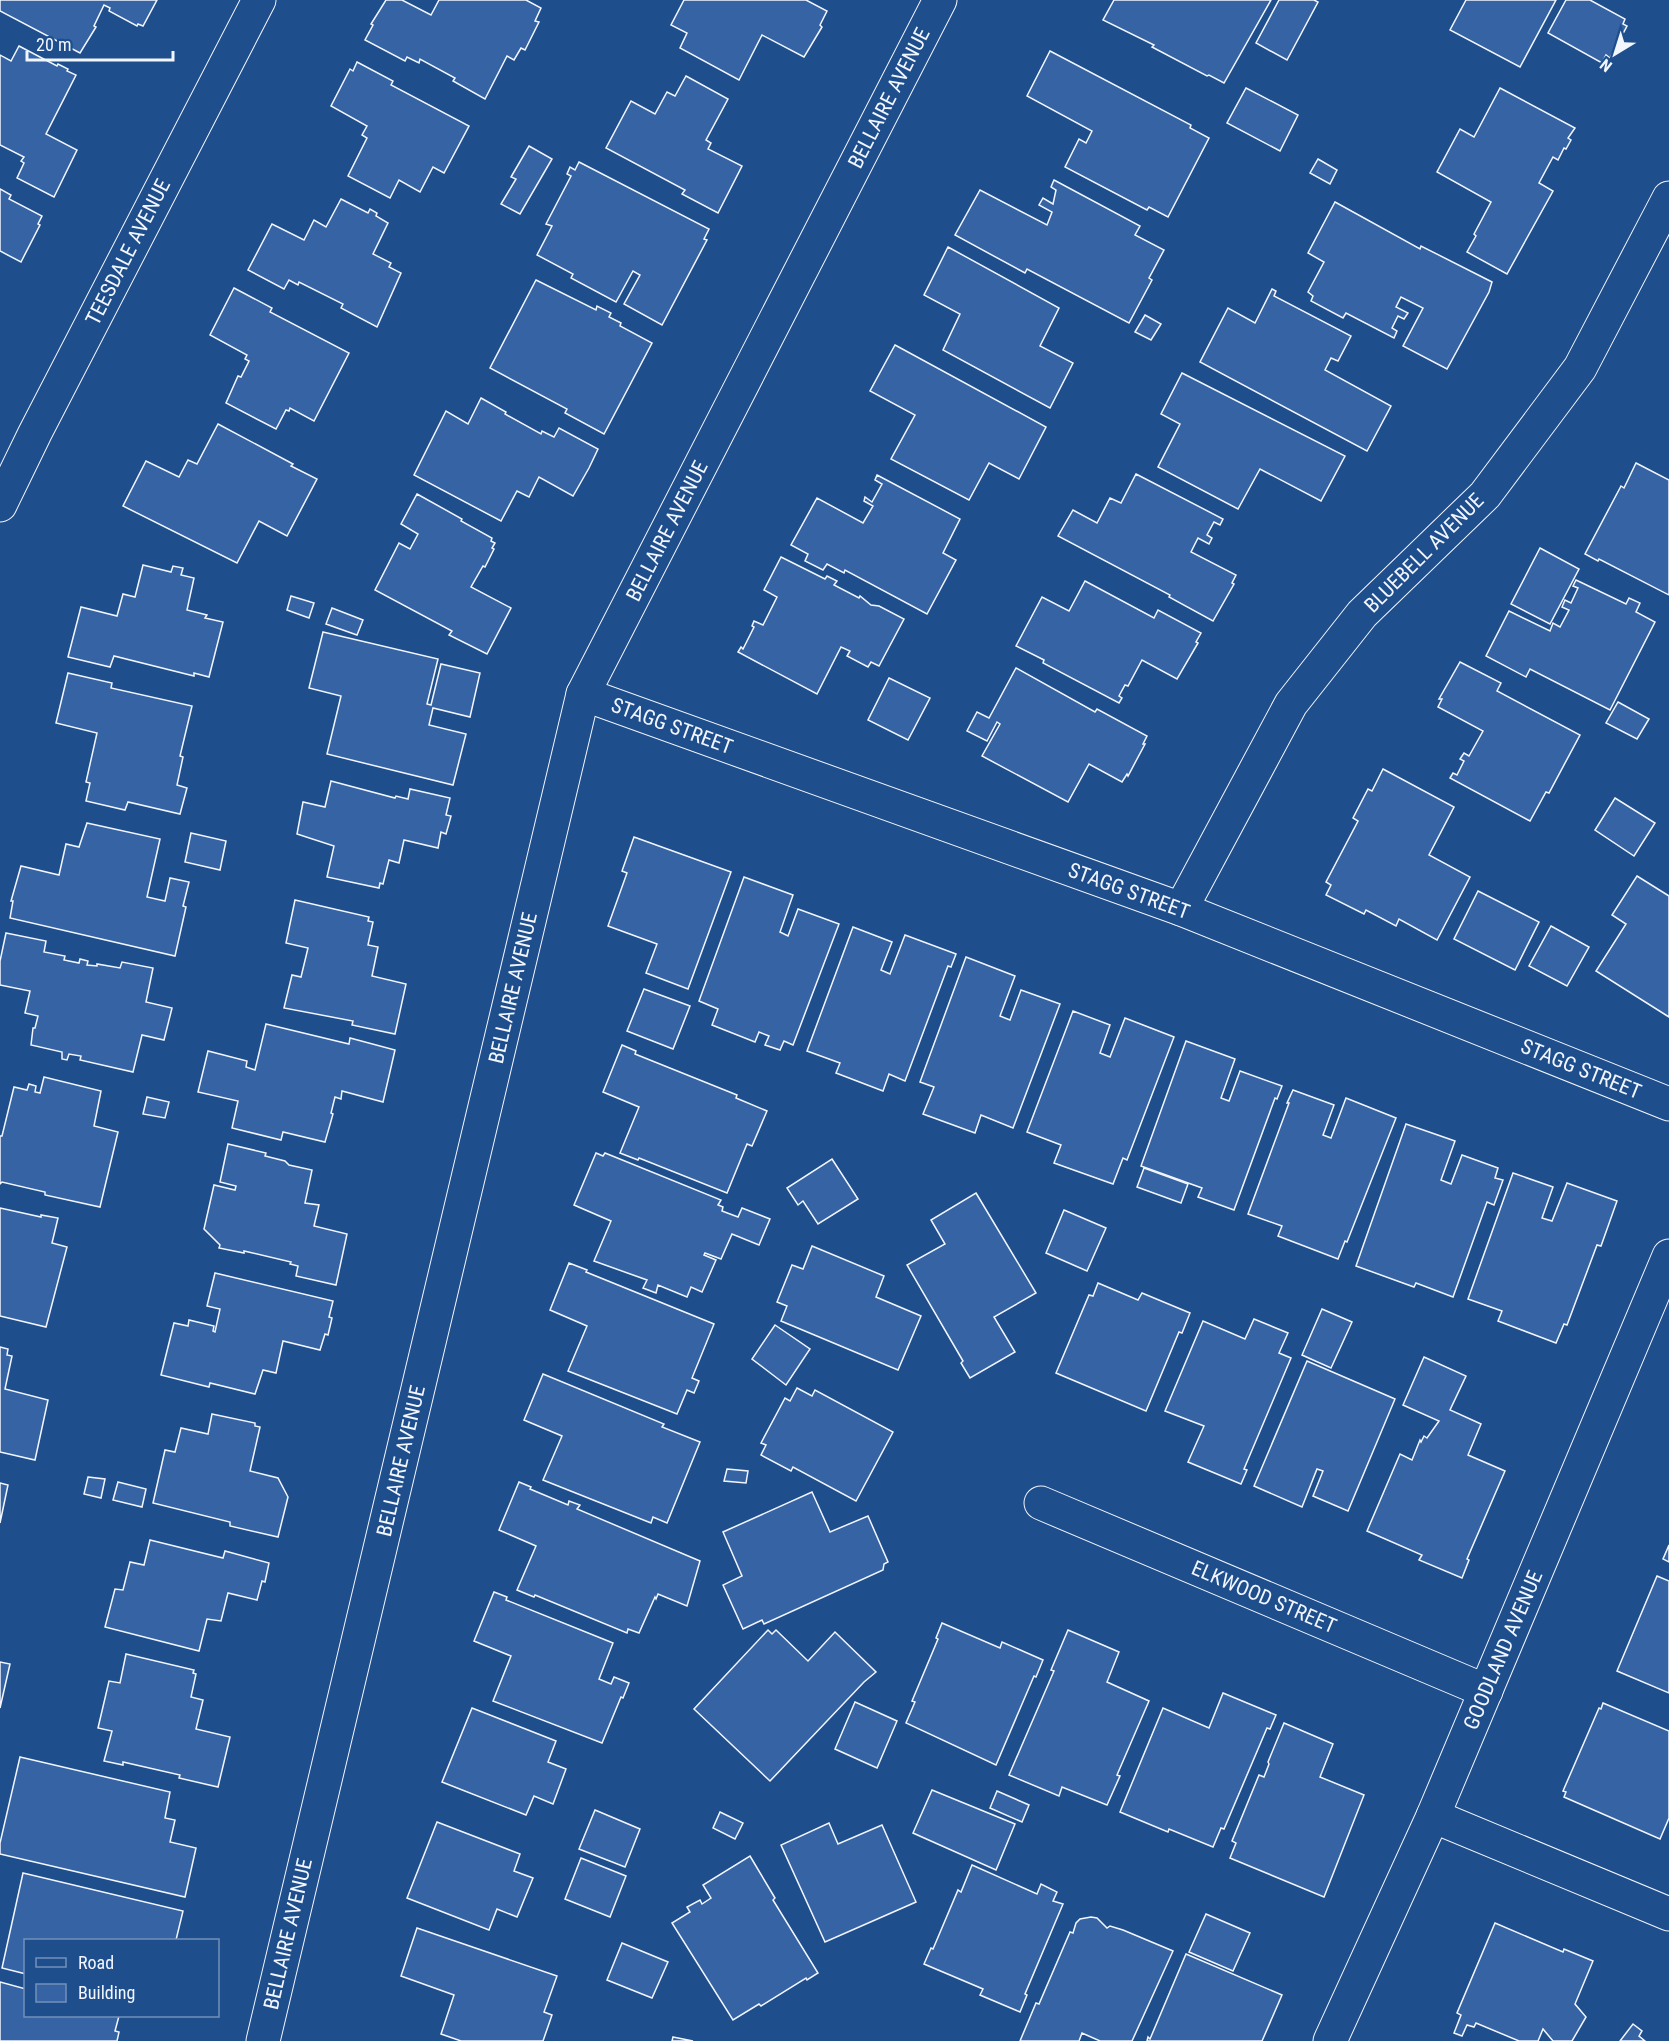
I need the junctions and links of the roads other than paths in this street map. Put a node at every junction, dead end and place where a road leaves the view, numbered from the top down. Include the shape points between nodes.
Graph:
1 (259, 0) edge
2 (940, 0) edge
3 (1669, 198) edge
4 (0, 505) edge
5 (583, 694) junction
6 (1181, 909) junction
7 (1669, 1104) edge
8 (1669, 1256) edge
9 (1041, 1503) dead end
10 (1486, 1691) junction
11 (1433, 1816) junction
12 (1669, 1914) edge
13 (263, 2041) edge
14 (1330, 2041) edge

1 - 4 street, TEESDALE AVENUE
2 - 5 street, BELLAIRE AVENUE
3 - 6 street, BLUEBELL AVENUE via 1580,368 1485,495 1362,614 1291,704
5 - 6 street, STAGG STREET
5 - 13 street, BELLAIRE AVENUE
6 - 7 street, STAGG STREET
8 - 10 street, GOODLAND AVENUE
9 - 10 street, ELKWOOD STREET
10 - 11 street, GOODLAND AVENUE
11 - 12 street
11 - 14 street, GOODLAND AVENUE

